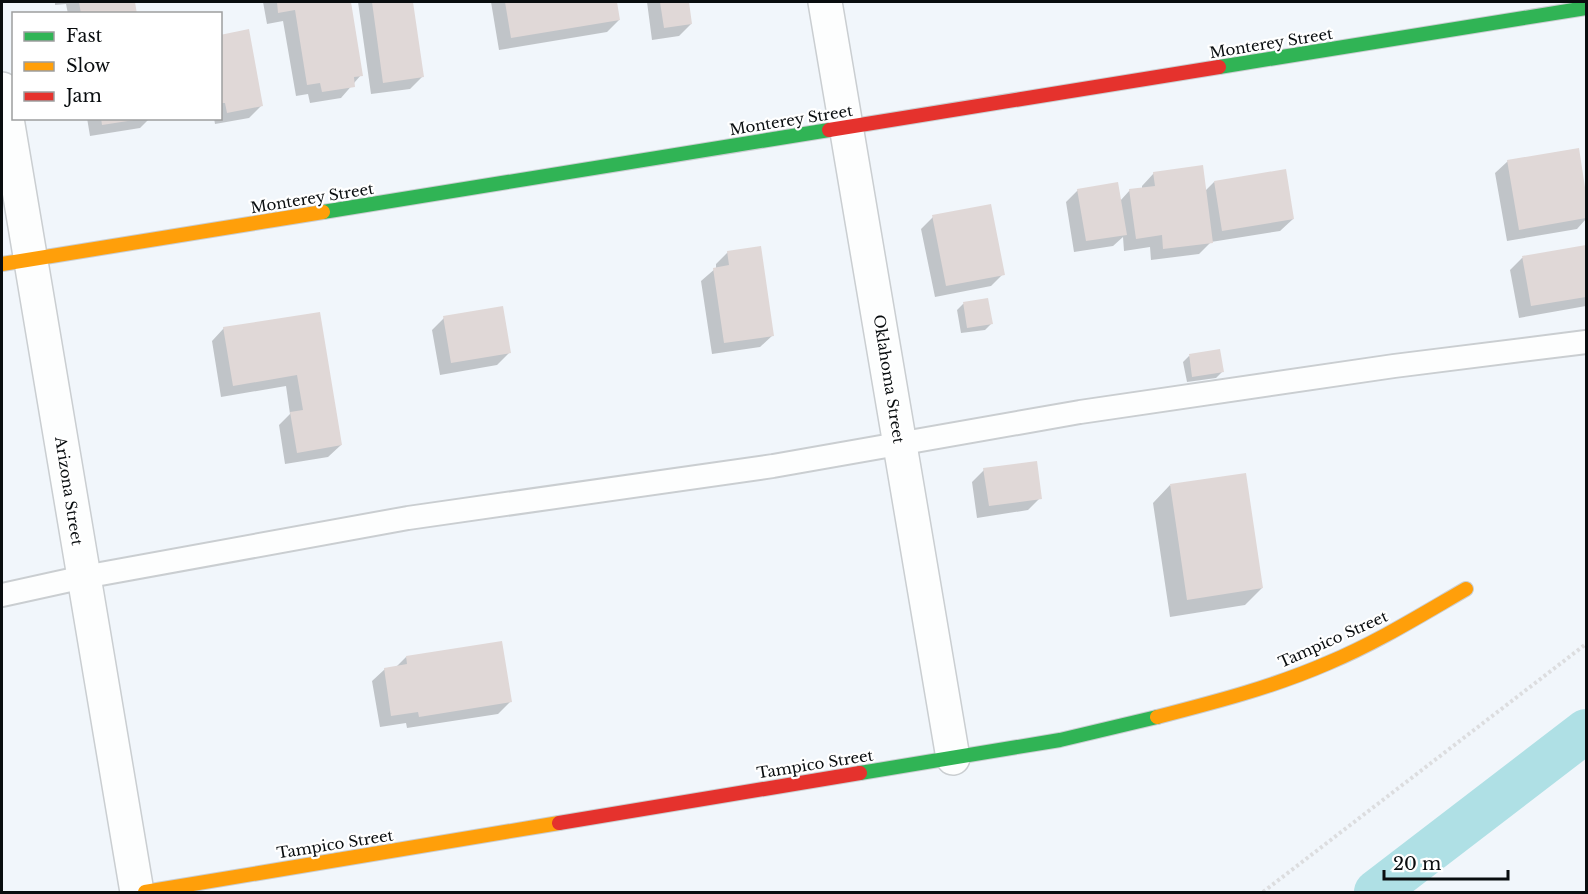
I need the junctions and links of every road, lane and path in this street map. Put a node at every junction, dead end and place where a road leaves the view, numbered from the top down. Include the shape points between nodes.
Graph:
1 (825, 2) edge
2 (1587, 8) edge
3 (2, 89) edge
4 (848, 128) junction
5 (16, 262) edge
6 (1587, 342) edge
7 (900, 442) junction
8 (84, 577) junction
9 (1466, 589) dead end
10 (2, 595) edge
11 (1587, 644) edge
12 (953, 758) junction
13 (137, 892) edge
14 (145, 892) edge
15 (1263, 892) edge

1 - 4 street, Oklahoma Street
2 - 4 street, Monterey Street
3 - 5 street, Arizona Street
4 - 5 street, Monterey Street
4 - 7 street, Oklahoma Street
5 - 8 street, Arizona Street
6 - 7 lane via 1394,366
7 - 8 lane via 773,466 408,518
7 - 12 street, Oklahoma Street
8 - 10 lane
8 - 13 street, Arizona Street
9 - 12 street, Tampico Street via 1377,640 1308,672 1193,709 1060,740
11 - 15 path
12 - 14 street, Tampico Street

